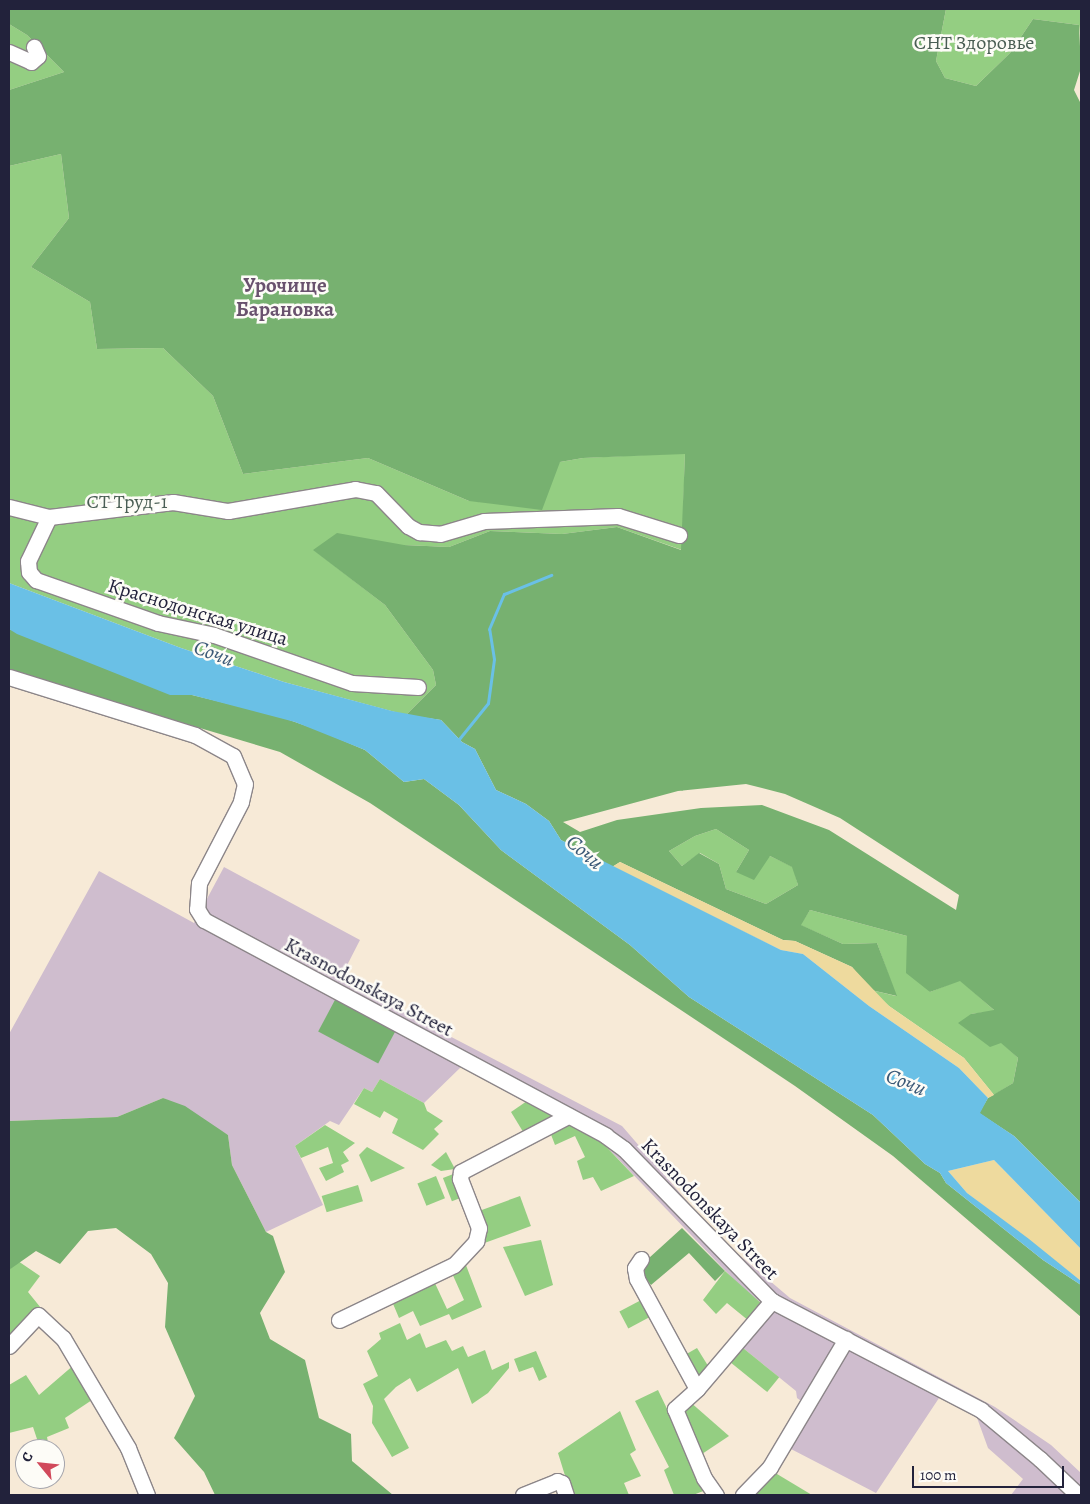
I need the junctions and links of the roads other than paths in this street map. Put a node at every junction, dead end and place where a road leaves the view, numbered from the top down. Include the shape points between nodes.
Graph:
1 (34, 47) dead end
2 (9, 52) edge
3 (9, 507) edge
4 (49, 517) junction
5 (679, 535) dead end
6 (9, 677) edge
7 (418, 687) dead end
8 (568, 1116) junction
9 (642, 1259) dead end
10 (772, 1301) junction
11 (339, 1320) dead end
12 (846, 1339) junction
13 (9, 1346) edge
14 (697, 1389) junction
15 (711, 1494) edge
16 (147, 1495) edge
17 (523, 1495) edge
18 (566, 1495) edge
19 (743, 1495) edge
20 (1078, 1495) edge

1 - 2 street via 38,56 31,62
3 - 4 street
4 - 5 street via 173,502 237,510 355,489 376,493 413,529 440,534 484,522 618,516
4 - 7 street, Краснодонская улица via 28,561 29,572 41,582 158,623 214,635 352,682
6 - 8 street, Krasnodonskaya Street via 196,734 233,756 245,784 241,802 198,884 197,909 204,920
8 - 10 street, Krasnodonskaya Street via 624,1149
8 - 11 street via 461,1172 460,1179 479,1228 476,1240 454,1265
9 - 14 street via 635,1268 637,1279
10 - 12 street, Krasnodonskaya Street
10 - 14 street
12 - 19 street via 770,1467
12 - 20 street, Krasnodonskaya Street via 981,1410
13 - 16 street via 38,1315 63,1338 128,1448
14 - 15 street via 675,1409
17 - 18 street via 557,1481 562,1483

